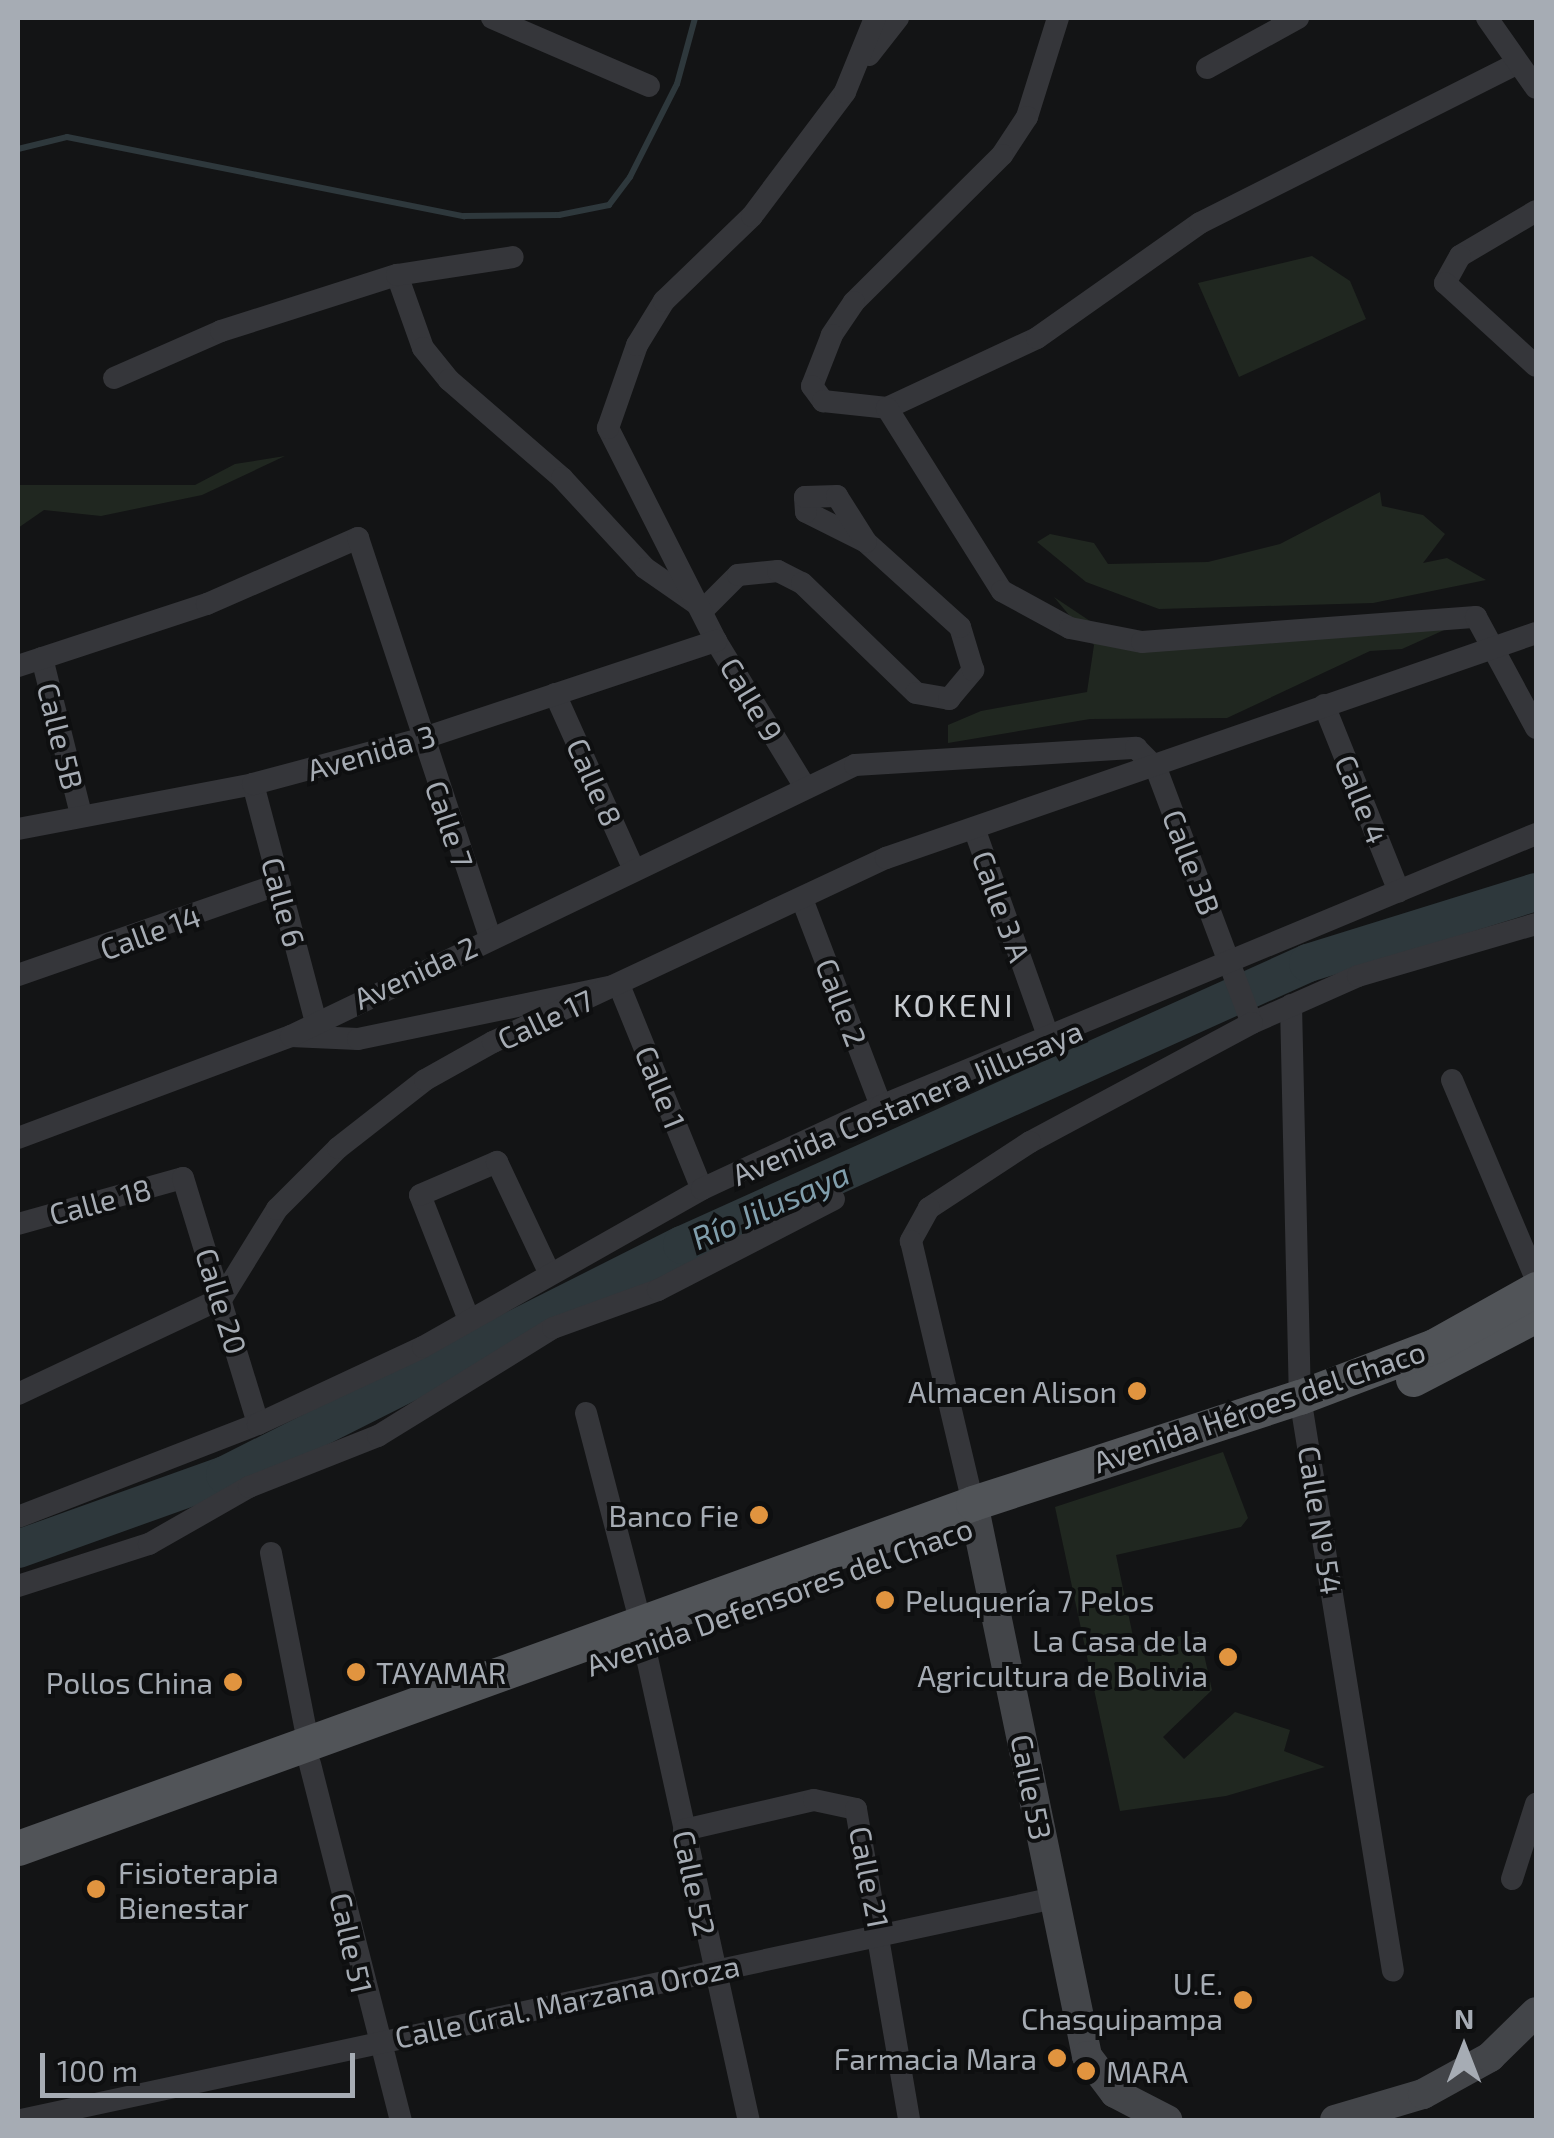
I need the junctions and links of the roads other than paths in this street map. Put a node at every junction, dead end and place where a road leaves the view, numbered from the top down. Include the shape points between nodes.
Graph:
1 (492, 18) edge
2 (875, 18) edge
3 (898, 18) edge
4 (1058, 18) edge
5 (1298, 18) edge
6 (1487, 18) edge
7 (866, 58) junction
8 (1516, 64) junction
9 (1208, 68) dead end
10 (649, 86) dead end
11 (1536, 88) edge
12 (1536, 211) edge
13 (513, 258) dead end
14 (397, 275) junction
15 (1536, 366) edge
16 (114, 378) dead end
17 (887, 408) junction
18 (866, 542) dead end
19 (704, 609) junction
20 (1536, 634) edge
21 (716, 641) junction
22 (1499, 646) junction
23 (42, 658) junction
24 (18, 666) edge
25 (556, 694) junction
26 (1324, 705) junction
27 (1536, 728) edge
28 (420, 740) junction
29 (1156, 768) junction
30 (253, 784) junction
31 (805, 787) junction
32 (81, 815) junction
33 (974, 828) junction
34 (18, 829) edge
35 (1536, 834) edge
36 (634, 870) junction
37 (280, 884) junction
38 (1399, 892) junction
39 (802, 899) junction
40 (1536, 924) edge
41 (490, 937) junction
42 (1231, 966) junction
43 (18, 975) edge
44 (619, 985) junction
45 (1291, 1005) junction
46 (1249, 1014) junction
47 (314, 1019) junction
48 (291, 1036) junction
49 (1050, 1041) junction
50 (1452, 1080) dead end
51 (881, 1106) junction
52 (18, 1138) edge
53 (184, 1178) joint
54 (702, 1190) junction
55 (834, 1199) dead end
56 (18, 1224) edge
57 (550, 1274) junction
58 (1536, 1279) edge
59 (1536, 1289) edge
60 (222, 1298) junction
61 (1536, 1316) edge
62 (469, 1320) junction
63 (18, 1394) edge
64 (1302, 1409) junction
65 (586, 1413) dead end
66 (258, 1424) junction
67 (976, 1514) junction
68 (18, 1517) edge
69 (271, 1553) dead end
70 (18, 1586) edge
71 (642, 1632) junction
72 (309, 1752) junction
73 (1536, 1804) edge
74 (124, 1819) junction
75 (684, 1830) junction
76 (18, 1848) edge
77 (18, 1869) edge
78 (1512, 1879) dead end
79 (1054, 1898) junction
80 (882, 1933) junction
81 (713, 1969) junction
82 (1393, 1971) dead end
83 (1536, 2012) edge
84 (379, 2043) junction
85 (21, 2120) edge
86 (401, 2120) edge
87 (749, 2120) edge
88 (909, 2120) edge
89 (1167, 2120) edge
90 (1335, 2120) edge

1 - 10 street
2 - 7 street
3 - 7 street, Calle 9
4 - 17 street via 1027,117 1002,154 854,302 817,364 812,386 823,401
5 - 9 street
6 - 8 street
7 - 19 street, Calle 9 via 752,216 664,301 612,414 623,465
8 - 11 street
8 - 17 street via 1200,224 1037,338
12 - 15 street via 1460,256 1445,283
13 - 14 street
14 - 16 street via 221,331
14 - 19 street via 422,348 450,380 562,478 645,568
17 - 22 street via 1002,590 1070,628 1142,642 1476,617
18 - 19 street via 960,628 973,670 949,699 916,693 802,583 778,572 738,574
19 - 21 street, Calle 9
20 - 22 street, Calle 17
21 - 25 street, Avenida 3
21 - 31 street, Calle 9
22 - 26 street, Calle 17
22 - 27 street
23 - 24 street
23 - 28 street, Calle 7 via 207,604 358,538
23 - 32 street, Calle 5B
25 - 28 street, Avenida 3
25 - 36 street, Calle 8
26 - 29 street, Calle 17
26 - 38 street, Calle 4
28 - 30 street, Avenida 3
28 - 41 street, Calle 7
29 - 31 street, Avenida 2 via 1125,748 877,760
29 - 33 street, Calle 17
29 - 42 street, Calle 3B
30 - 32 street, Avenida 3
30 - 37 street, Calle 6
31 - 36 street, Avenida 2
32 - 34 street, Avenida 3
33 - 39 street, Calle 17
33 - 49 street, Calle 3 A
35 - 38 street, Avenida Costanera Jillusaya
36 - 41 street, Avenida 2
37 - 43 street, Calle 14
37 - 47 street, Calle 6
38 - 42 street, Avenida Costanera Jillusaya
39 - 44 street, Calle 17
39 - 51 street, Calle 2
40 - 45 street
41 - 47 street, Avenida 2
42 - 46 street, Calle 3B
42 - 49 street, Avenida Costanera Jillusaya
44 - 48 street via 358,1039
44 - 54 street, Calle 1
44 - 60 street, Calle 17 via 424,1080 277,1208
45 - 46 street
45 - 64 street, Calle Nº 54
46 - 67 street, Calle 53 via 981,1170 930,1208 911,1241
47 - 48 street, Avenida 2
48 - 52 street, Avenida 2
49 - 51 street, Avenida Costanera Jillusaya
50 - 58 street
51 - 54 street, Avenida Costanera Jillusaya
53 - 56 street, Calle 18
53 - 60 street, Calle 20
54 - 57 street, Avenida Costanera Jillusaya
55 - 70 street via 658,1290 553,1328 378,1436 249,1488 149,1544
57 - 62 street, Avenida Costanera Jillusaya
57 - 62 street via 498,1162 420,1194
59 - 64 main road, Avenida Héroes del Chaco
60 - 63 street
60 - 66 street, Calle 20
61 - 64 main road, Avenida Defensores del Chaco via 1436,1370
62 - 66 street, Avenida Costanera Jillusaya
64 - 67 main road, Avenida Defensores del Chaco
64 - 82 street, Calle Nº 54
65 - 71 street, Calle 52
66 - 68 street, Avenida Costanera Jillusaya
67 - 71 main road, Avenida Defensores del Chaco
67 - 79 street, Calle 53
69 - 72 street, Calle 51
71 - 72 main road, Avenida Defensores del Chaco
71 - 75 street, Calle 52
72 - 74 main road, Avenida Defensores del Chaco
72 - 84 street, Calle 51
73 - 78 street
74 - 76 main road, Avenida Defensores del Chaco
74 - 77 main road, Avenida Defensores del Chaco
75 - 80 street, Calle 21 via 845,1802 865,1823
75 - 81 street, Calle 52
79 - 80 street, Calle Gral. Marzana Oroza
79 - 89 street, Calle 53 via 1088,2056 1115,2093
80 - 81 street, Calle Gral. Marzana Oroza
80 - 88 street, Calle 21
81 - 84 street, Calle Gral. Marzana Oroza
81 - 87 street, Calle 52
83 - 90 street via 1490,2057 1424,2094
84 - 85 street, Calle Gral. Marzana Oroza
84 - 86 street, Calle 51

